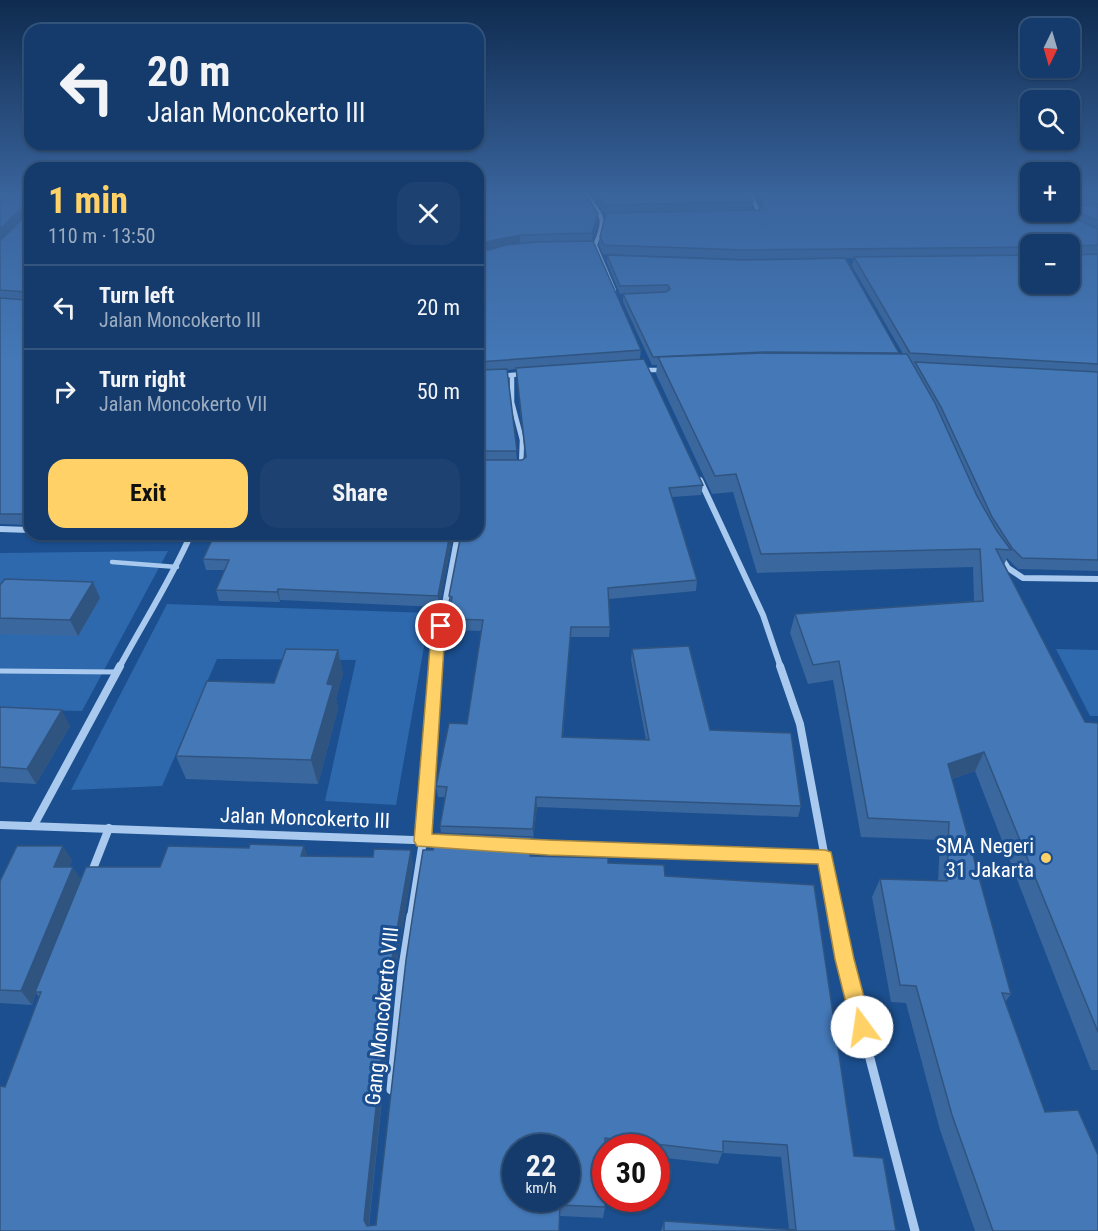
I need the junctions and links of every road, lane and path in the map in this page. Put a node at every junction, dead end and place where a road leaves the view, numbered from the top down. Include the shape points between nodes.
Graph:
1 (597, 248) edge
2 (601, 258) junction
3 (609, 258) edge
4 (617, 298) edge
5 (645, 364) edge
6 (671, 369) edge
7 (648, 370) junction
8 (534, 374) edge
9 (512, 375) junction
10 (496, 376) edge
11 (653, 381) edge
12 (518, 467) edge
13 (699, 478) edge
14 (0, 529) edge
15 (24, 530) edge
16 (188, 540) edge
17 (457, 540) edge
18 (996, 548) edge
19 (112, 562) dead end
20 (177, 567) junction
21 (1098, 579) edge
22 (0, 671) edge
23 (117, 672) junction
24 (0, 825) edge
25 (34, 825) junction
26 (109, 828) junction
27 (423, 841) junction
28 (448, 842) edge
29 (514, 846) edge
30 (825, 857) junction
31 (87, 883) edge
32 (390, 1098) edge
33 (915, 1231) edge

1 - 2 street
2 - 3 street
2 - 4 street
5 - 7 street
6 - 7 street
7 - 11 street
8 - 9 street
9 - 10 street
9 - 12 street via 512,402 522,440 522,466
13 - 30 street via 763,615 800,724
14 - 15 street
16 - 20 street
17 - 27 street, Gang Moncokerto VIII via 437,647
18 - 21 street via 1008,568 1023,579
19 - 20 lane
20 - 23 street
22 - 23 lane
23 - 25 street
24 - 25 street, Jalan Moncokerto III
25 - 26 street, Jalan Moncokerto III
26 - 27 street, Jalan Moncokerto III
26 - 31 street
27 - 28 street, Jalan Moncokerto III
27 - 32 street, Gang Moncokerto VIII via 402,973
29 - 30 street
30 - 33 street via 844,959

